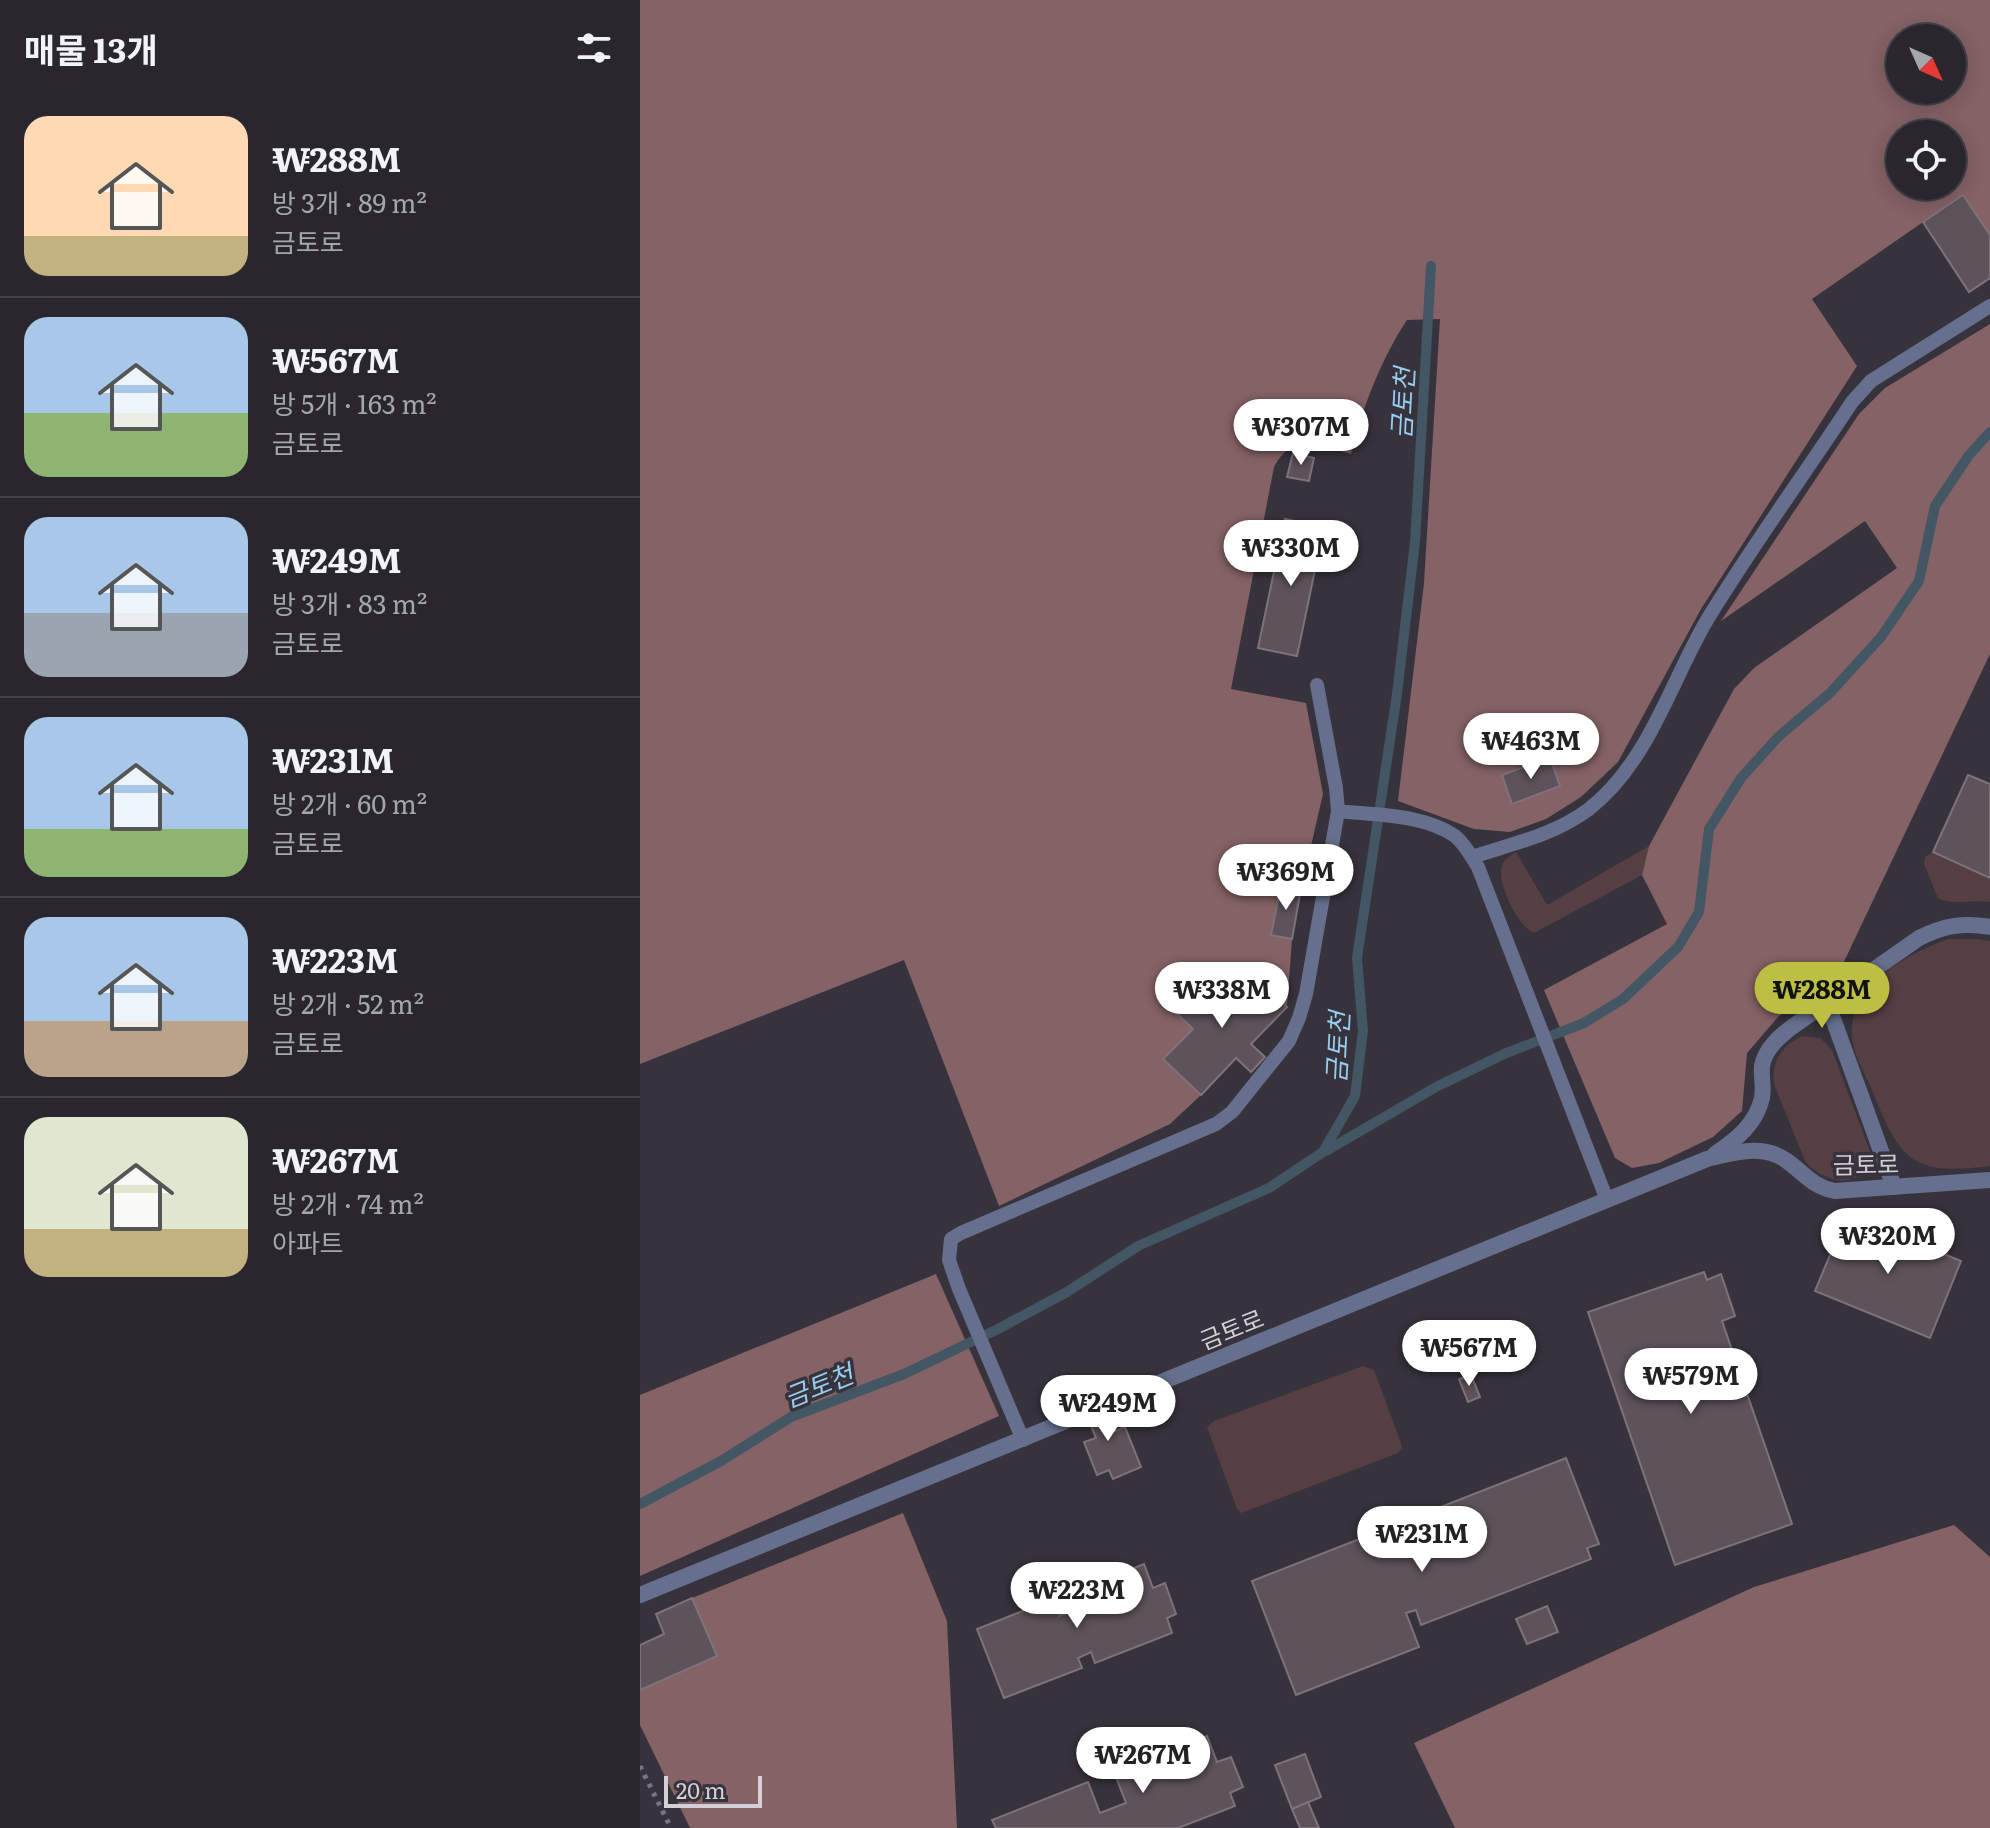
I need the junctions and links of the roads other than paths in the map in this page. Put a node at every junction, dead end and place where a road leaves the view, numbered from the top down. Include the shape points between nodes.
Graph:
1 (1990, 306) edge
2 (1317, 685) dead end
3 (1338, 811) junction
4 (1472, 857) junction
5 (1990, 927) edge
6 (1827, 1002) junction
7 (1707, 1159) junction
8 (1990, 1180) edge
9 (1894, 1187) junction
10 (1607, 1200) junction
11 (1023, 1440) junction
12 (640, 1595) edge

1 - 4 lane via 1871,381 1852,402 1707,621 1637,755 1614,786 1556,829
2 - 3 lane
3 - 4 lane via 1440,828 1456,837
3 - 11 lane via 1306,994 1289,1041 1232,1112 1216,1124 951,1239 949,1260 959,1289
4 - 10 lane
5 - 6 street, 금토로 via 1936,929
6 - 7 street, 금토로 via 1776,1040 1762,1067 1762,1101 1750,1125
6 - 9 street
7 - 9 street, 금토로 via 1763,1151 1788,1161 1825,1189
7 - 10 street, 금토로
8 - 9 street, 금토로
10 - 11 street, 금토로
11 - 12 street, 금토로

